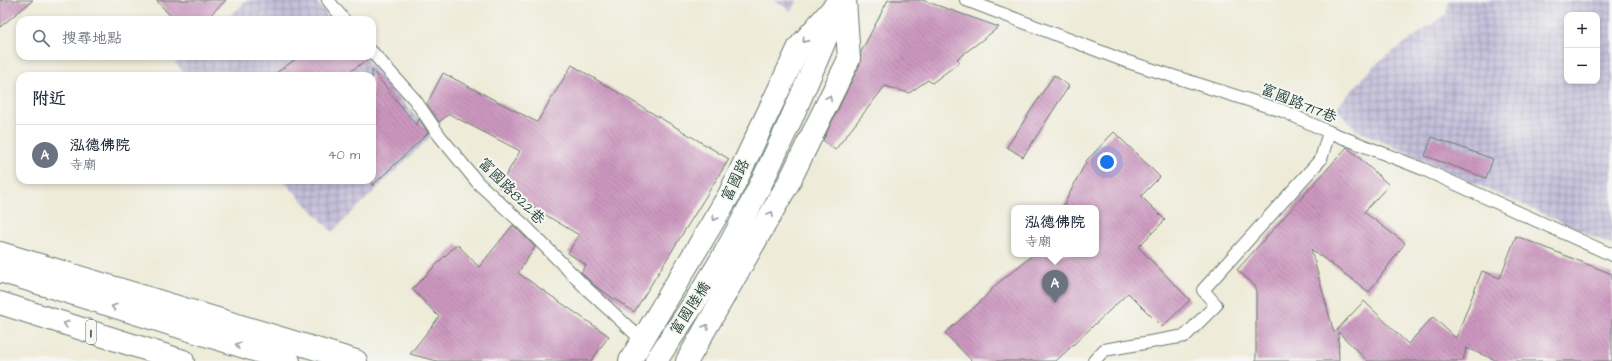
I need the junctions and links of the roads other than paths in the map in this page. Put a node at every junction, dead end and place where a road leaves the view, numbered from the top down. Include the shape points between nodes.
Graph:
1 (328, 0) edge
2 (843, 0) edge
3 (966, 0) edge
4 (341, 16) edge
5 (376, 56) edge
6 (1329, 132) junction
7 (0, 253) edge
8 (724, 254) joint
9 (1612, 255) edge
10 (0, 271) edge
11 (0, 303) edge
12 (642, 340) junction
13 (183, 361) edge
14 (289, 361) edge
15 (356, 361) edge
16 (630, 361) edge
17 (652, 361) edge
18 (656, 361) edge
19 (687, 361) edge
20 (1094, 361) edge

1 - 4 lane
2 - 8 main road, 富國路 via 764,178
2 -> 12 main road, 富國路 via 799,47 729,195
19 -> 2 main road via 789,182 849,59
3 - 6 lane, 富國路717巷 via 1125,61 1283,111
5 - 12 lane, 富國路822巷 via 415,100 439,135 478,183
6 - 9 lane, 富國路717巷 via 1422,169
6 - 20 lane via 1321,159 1203,290 1216,305 1185,336 1104,350
7 - 15 main road
8 - 18 main road, 富國陸橋
14 -> 10 main road
13 -> 11 main road, 1
12 - 16 main road, 富國路
12 - 17 lane

